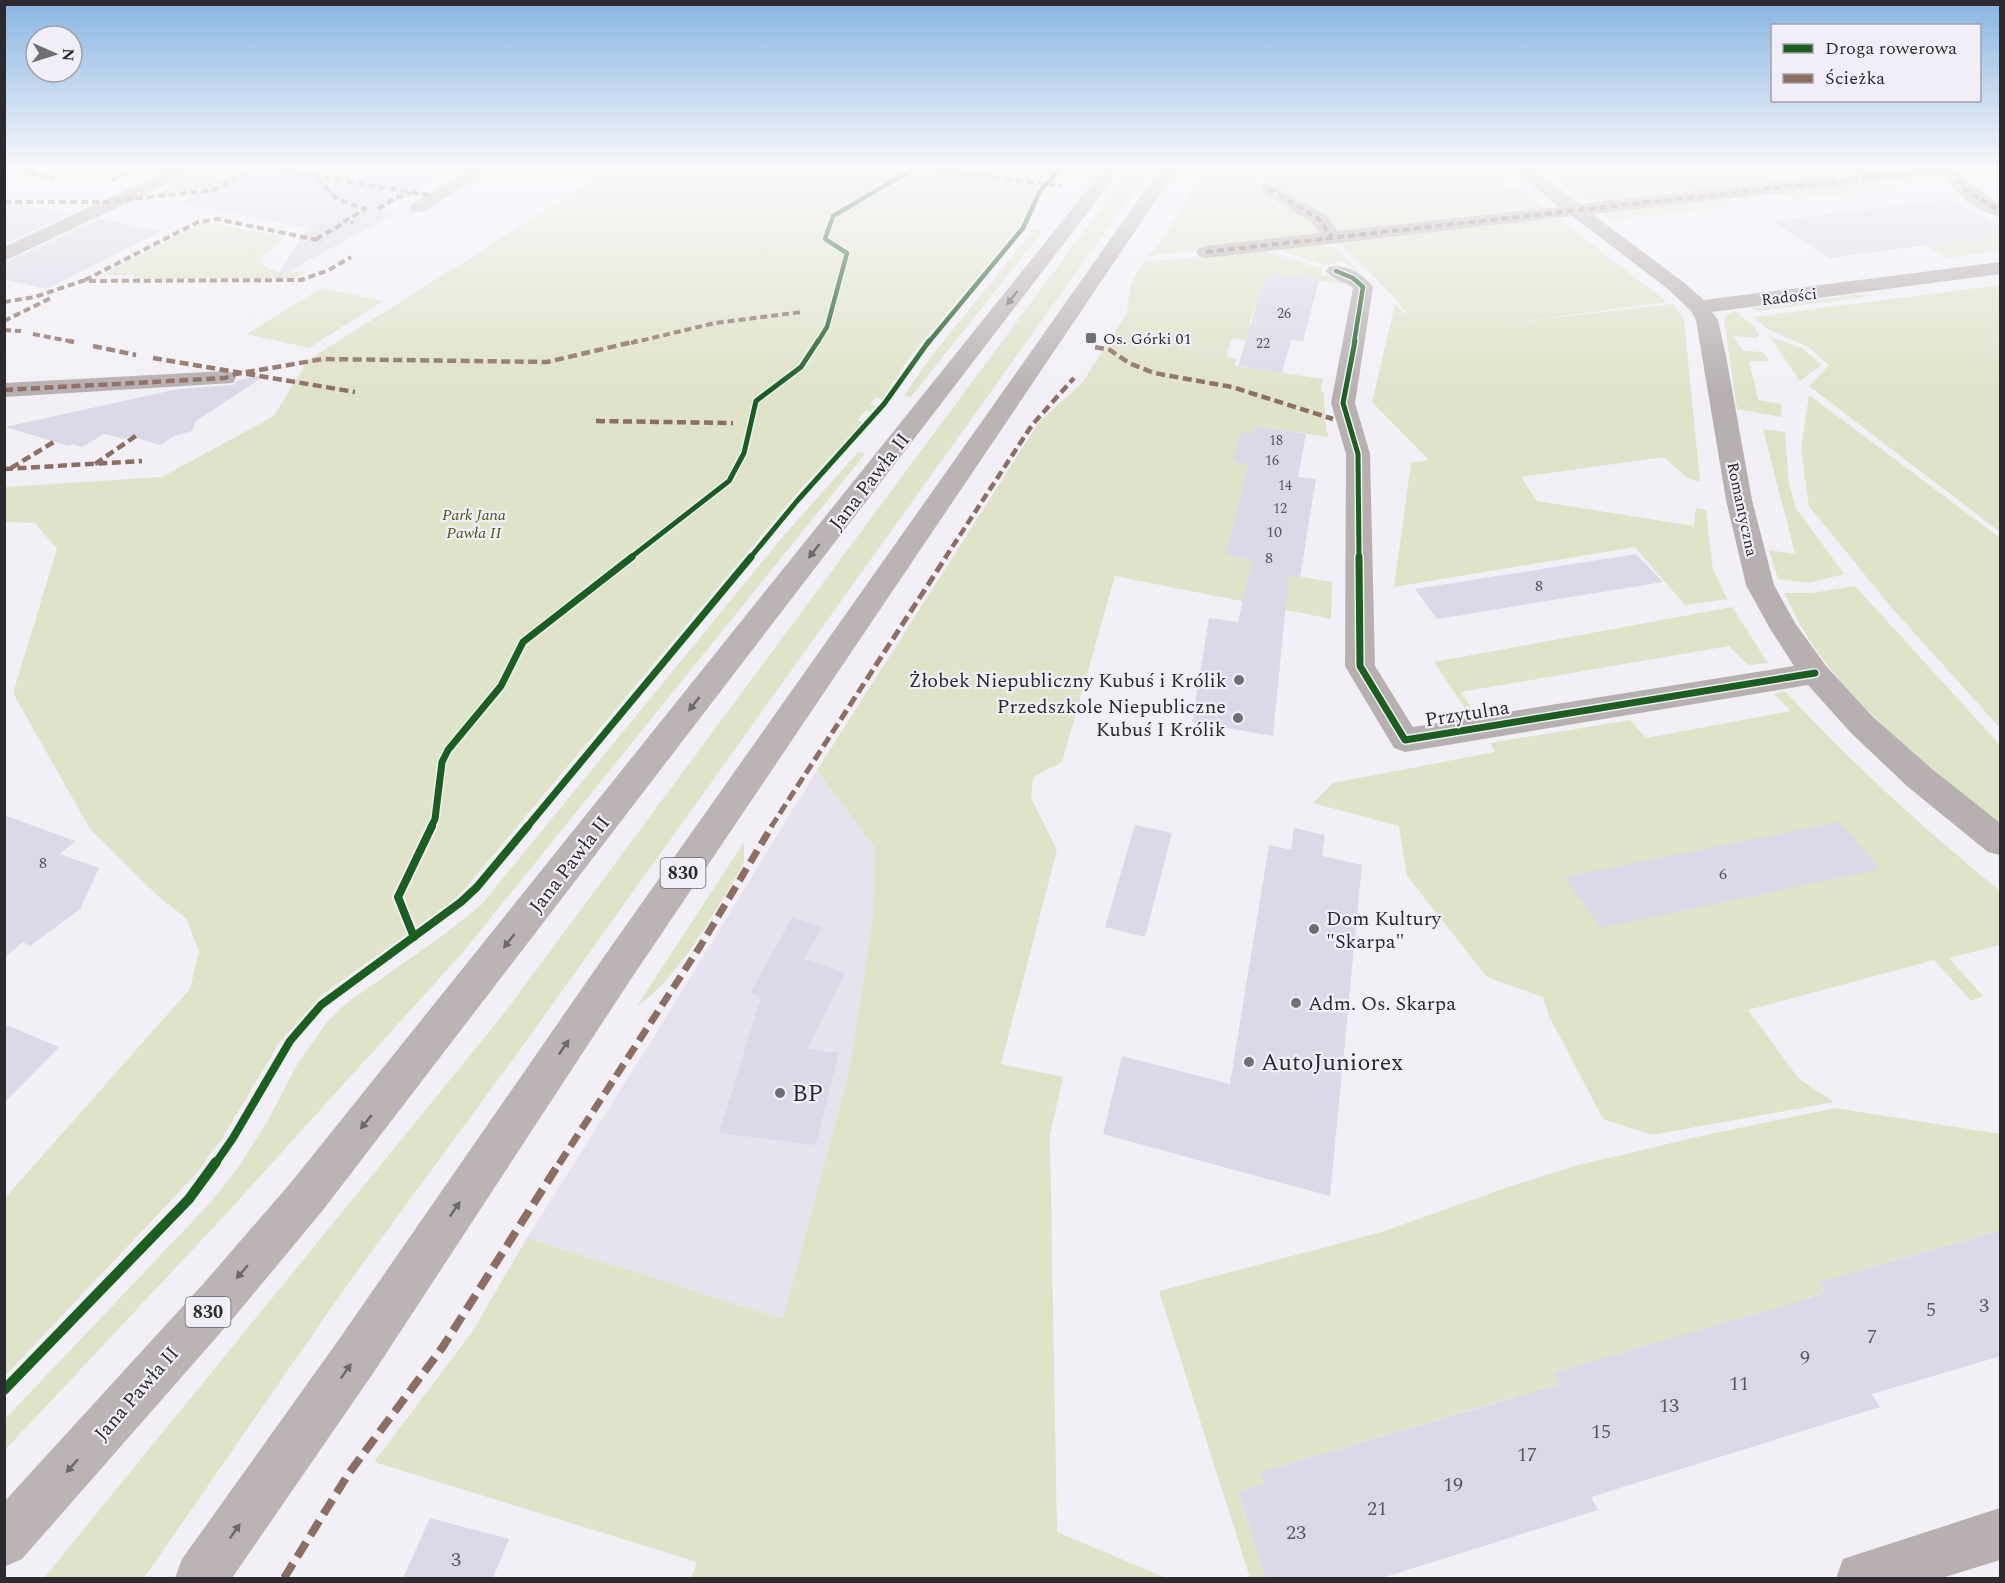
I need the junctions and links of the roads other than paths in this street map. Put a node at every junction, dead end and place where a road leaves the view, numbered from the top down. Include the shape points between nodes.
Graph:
1 (30, 243) edge
2 (1055, 243) edge
3 (1118, 243) edge
4 (1283, 243) edge
5 (1618, 243) edge
6 (1206, 252) dead end
7 (4, 255) edge
8 (1336, 271) dead end
9 (1996, 272) edge
10 (1699, 307) junction
11 (225, 378) dead end
12 (4, 390) edge
13 (1815, 673) junction
14 (2001, 842) edge
15 (2001, 1534) edge
16 (4, 1541) edge
17 (201, 1578) edge
18 (1862, 1578) edge

1 - 7 street
2 -> 16 main road, Jana Pawła II / 830 via 308,1195
17 -> 3 main road, 830
4 - 6 street
5 - 10 street, Romantyczna
8 - 13 street, Przytulna via 1363,287 1343,403 1358,454 1360,666 1405,740
9 - 10 street, Radości
10 - 13 street, Romantyczna via 1707,320 1716,357 1739,500 1760,585
11 - 12 street
13 - 14 street, Romantyczna via 1862,725 1920,778
15 - 18 street

